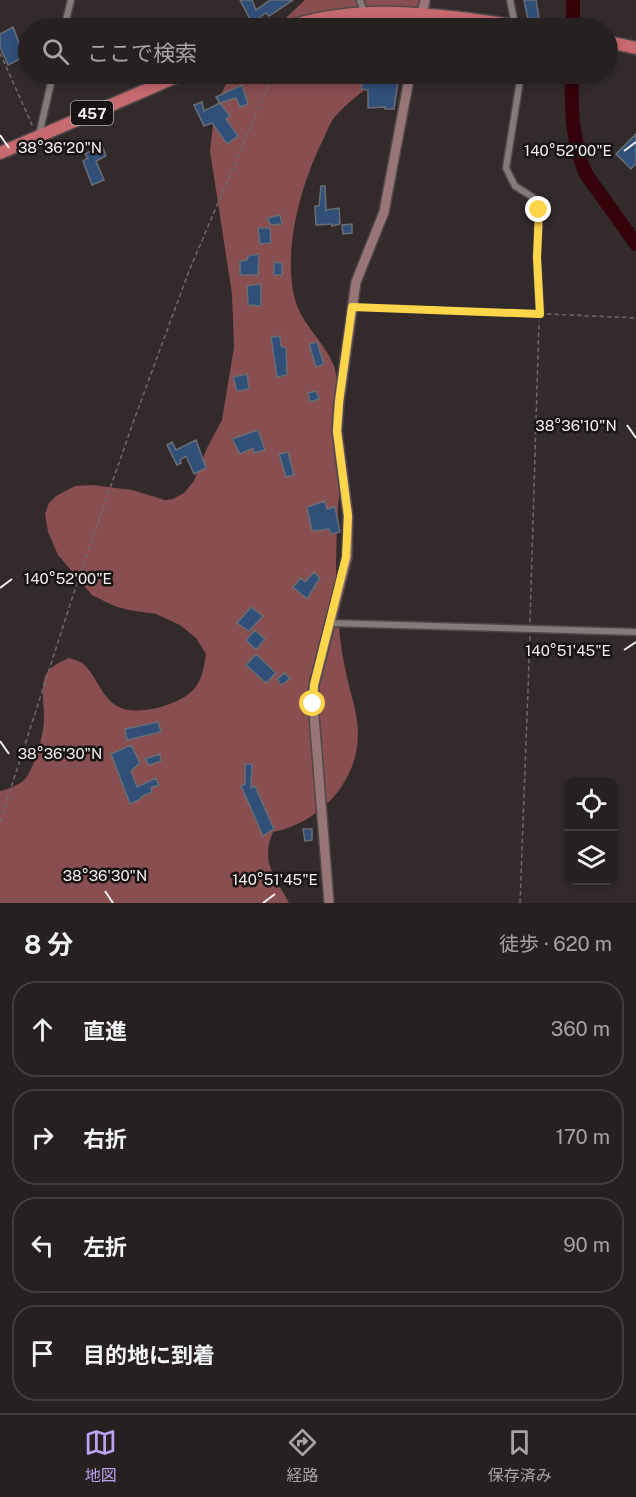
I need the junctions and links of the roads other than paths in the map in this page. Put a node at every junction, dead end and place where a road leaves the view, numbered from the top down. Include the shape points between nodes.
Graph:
1 (71, 0) edge
2 (425, 0) edge
3 (510, 0) edge
4 (362, 6) edge
5 (421, 14) junction
6 (66, 18) edge
7 (320, 18) edge
8 (420, 18) edge
9 (450, 18) edge
10 (513, 18) edge
11 (618, 44) edge
12 (636, 48) edge
13 (51, 84) edge
14 (159, 84) edge
15 (408, 84) edge
16 (519, 84) edge
17 (39, 135) junction
18 (0, 153) edge
19 (540, 314) road end
20 (328, 623) junction
21 (636, 632) edge
22 (329, 903) edge

1 - 6 street
2 - 5 street
3 - 10 street
4 - 5 highway
4 - 7 highway
5 - 8 street
5 - 9 highway
11 - 12 highway
13 - 17 street
14 - 17 highway, 457
15 - 20 street via 384,212 356,282 352,307 337,431 348,538
16 - 19 street via 506,168 515,186 534,198 539,210
17 - 18 highway, 457
20 - 21 street
20 - 22 street via 313,704

